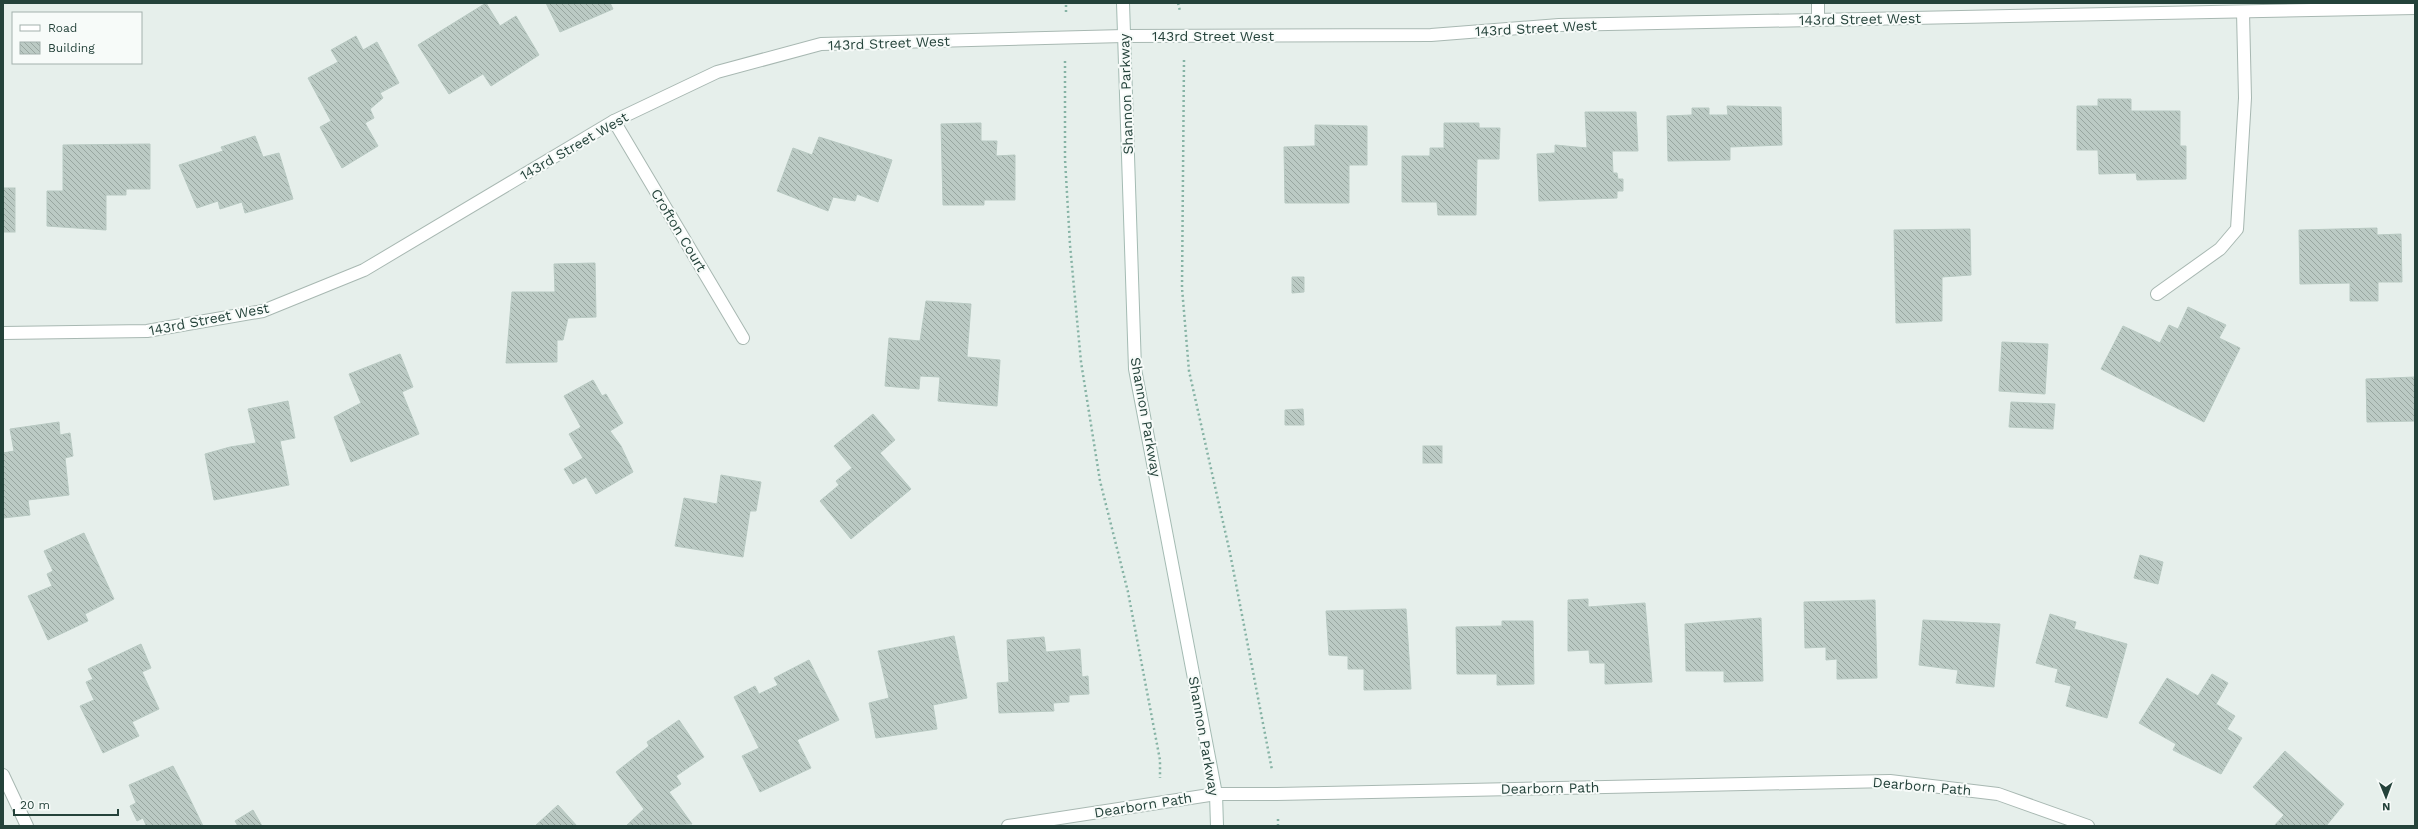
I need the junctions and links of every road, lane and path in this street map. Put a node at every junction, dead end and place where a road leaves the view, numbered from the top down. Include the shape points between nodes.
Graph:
1 (1066, 3) edge
2 (1124, 3) edge
3 (1178, 3) edge
4 (1818, 3) edge
5 (2415, 8) edge
6 (2243, 12) junction
7 (1818, 20) junction
8 (1184, 35) junction
9 (1124, 36) junction
10 (1066, 37) junction
11 (614, 121) junction
12 (2157, 294) dead end
13 (3, 333) edge
14 (743, 338) dead end
15 (3, 775) edge
16 (1216, 794) junction
17 (1277, 794) junction
18 (1162, 802) junction
19 (28, 826) edge
20 (1008, 826) edge
21 (1217, 826) edge
22 (1278, 826) edge
23 (2088, 826) edge

1 - 10 path
2 - 9 street, Shannon Parkway
3 - 8 path
4 - 7 street
5 - 6 street, 143rd Street West
6 - 7 street, 143rd Street West
6 - 12 street via 2245,98 2237,229 2220,248
7 - 8 street, 143rd Street West via 1559,25 1431,35
8 - 9 street, 143rd Street West
8 - 17 path via 1182,288 1190,371 1230,553
9 - 10 street, 143rd Street West
9 - 16 street, Shannon Parkway via 1135,370
10 - 11 street, 143rd Street West via 821,44 717,72
10 - 18 path via 1065,158 1081,362 1100,481 1128,592 1157,745
11 - 13 street, 143rd Street West via 364,270 263,311 147,331
11 - 14 street, Crofton Court
15 - 19 street
16 - 17 street, Dearborn Path
16 - 18 street, Dearborn Path
16 - 21 street, Shannon Parkway
17 - 22 path
17 - 23 street, Dearborn Path via 1890,781 1998,794
18 - 20 street, Dearborn Path

